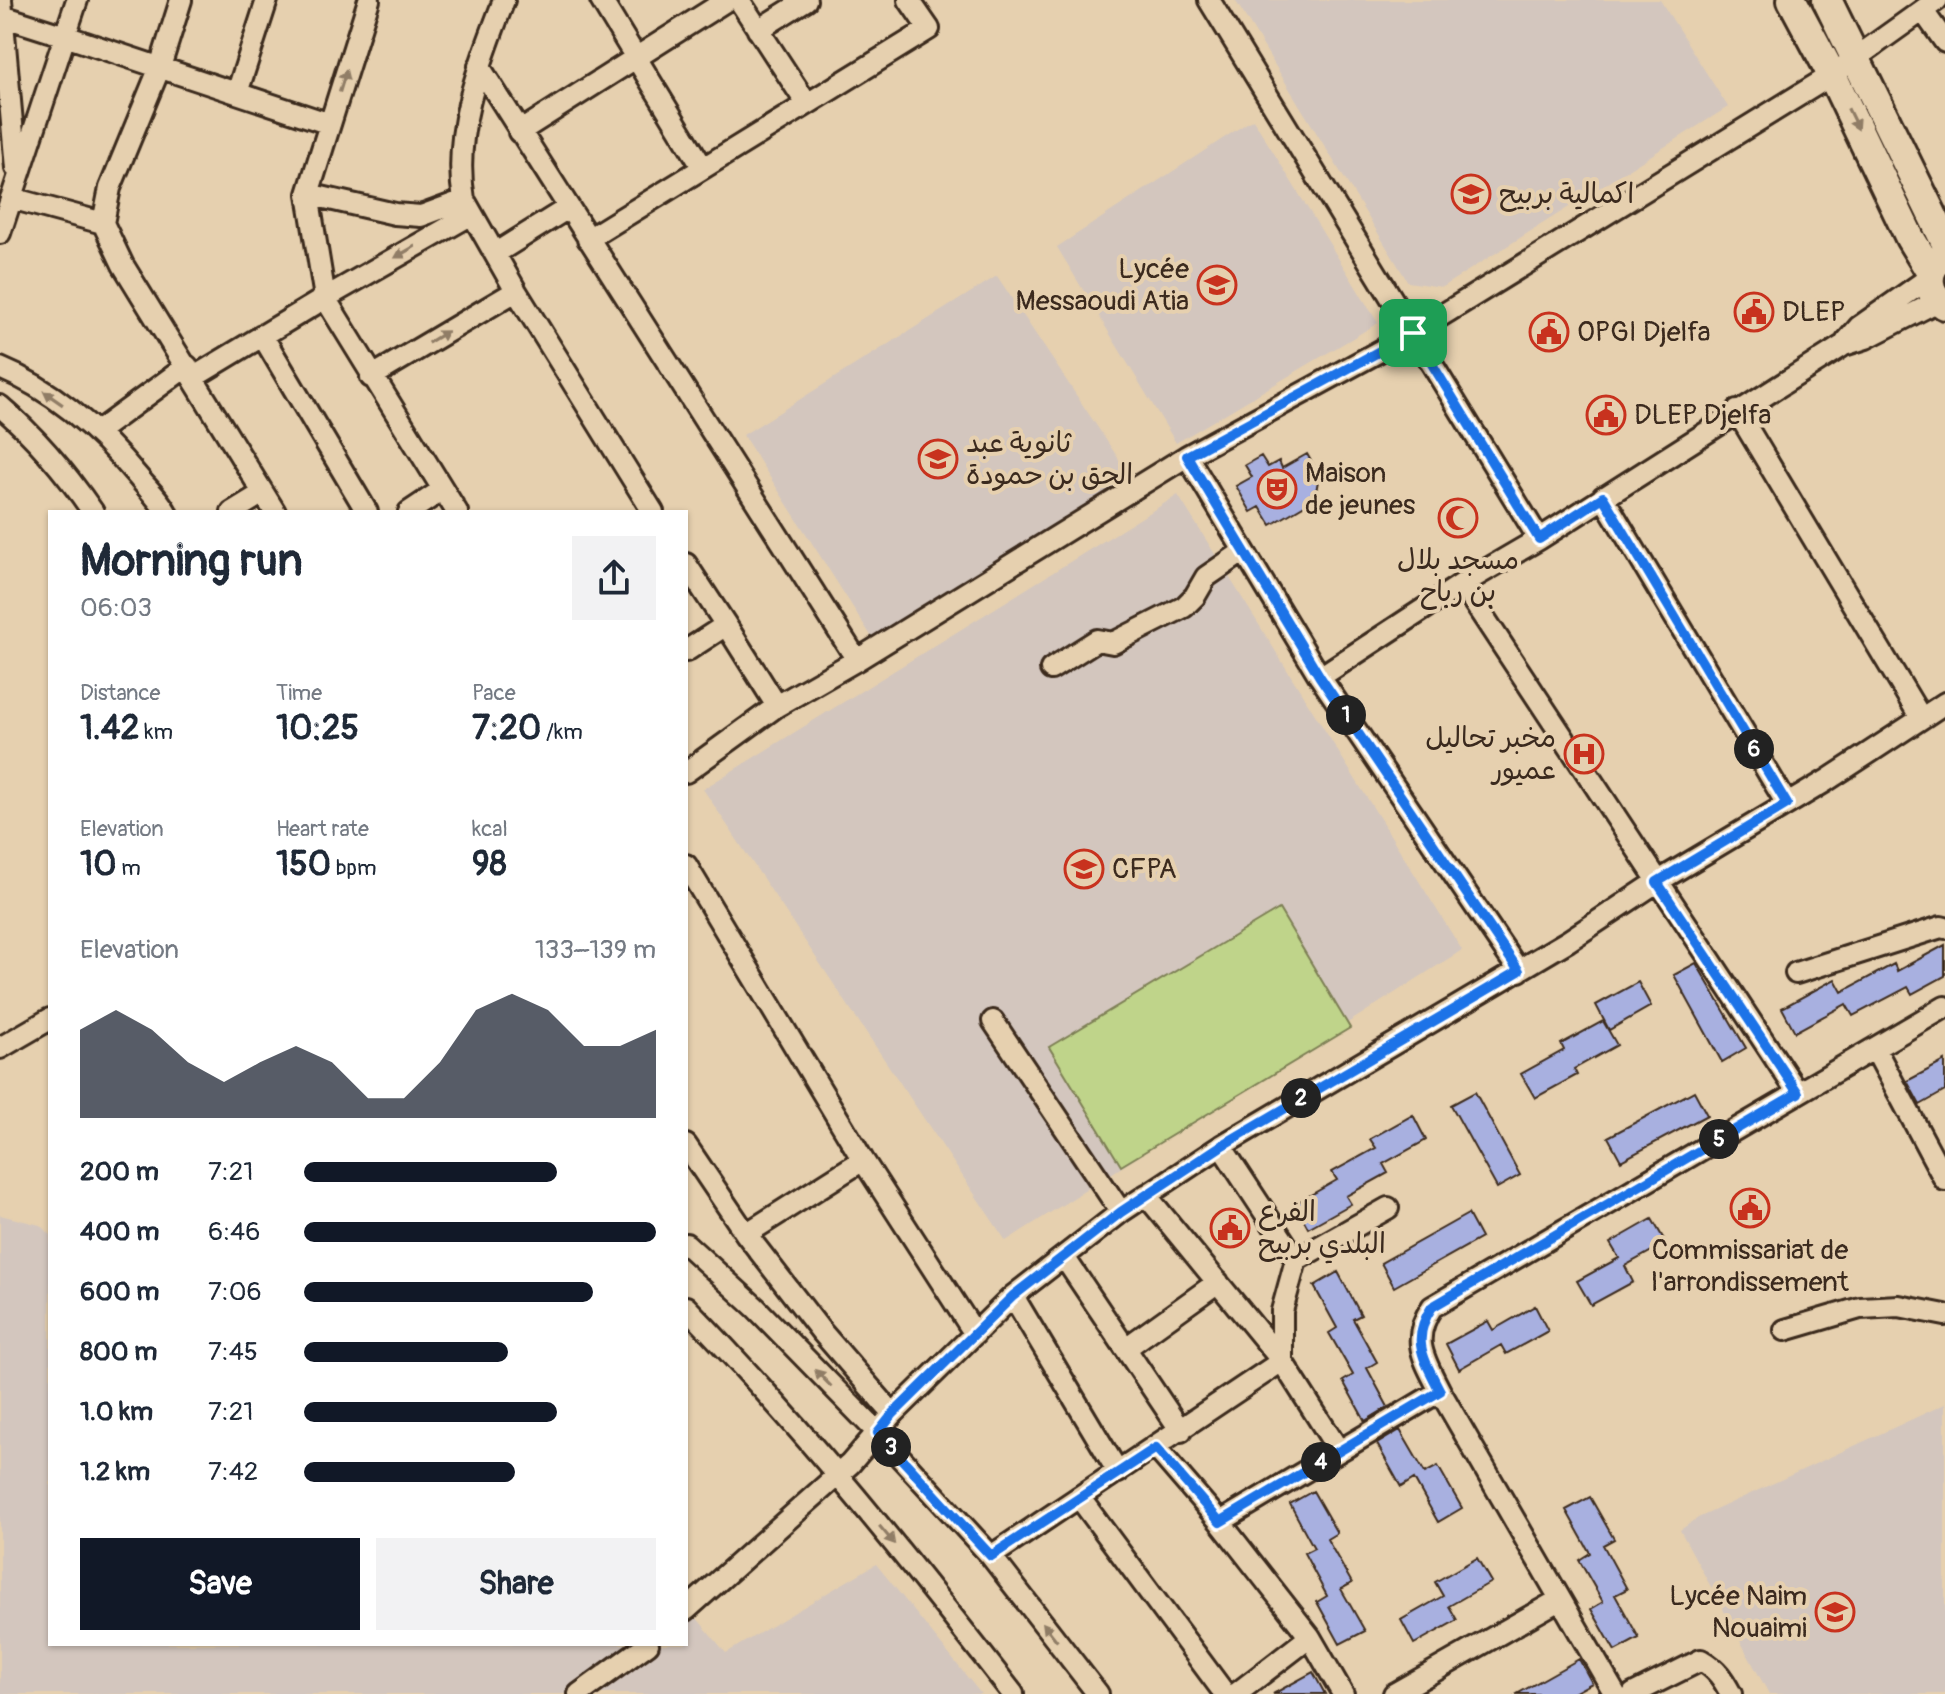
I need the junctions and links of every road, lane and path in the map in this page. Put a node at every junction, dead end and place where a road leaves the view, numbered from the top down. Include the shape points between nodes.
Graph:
1 (77, 0) edge
2 (181, 0) edge
3 (267, 0) edge
4 (369, 0) edge
5 (504, 0) edge
6 (601, 0) edge
7 (727, 0) edge
8 (739, 0) edge
9 (806, 0) edge
10 (909, 0) edge
11 (1209, 0) edge
12 (1792, 0) edge
13 (1827, 0) edge
14 (1930, 6) edge
15 (2, 8) edge
16 (758, 30) junction
17 (65, 36) junction
18 (1945, 42) edge
19 (636, 58) junction
20 (1857, 58) junction
21 (479, 66) junction
22 (160, 67) junction
23 (1832, 75) junction
24 (237, 93) junction
25 (807, 104) junction
26 (330, 124) junction
27 (519, 132) junction
28 (703, 168) junction
29 (17, 176) junction
30 (308, 194) junction
31 (11, 198) junction
32 (468, 207) junction
33 (568, 208) junction
34 (103, 223) junction
35 (0, 233) edge
36 (588, 239) junction
37 (1945, 241) edge
38 (496, 253) junction
39 (1937, 282) edge
40 (516, 291) junction
41 (325, 298) junction
42 (1413, 333) junction
43 (262, 335) junction
44 (0, 368) edge
45 (191, 372) junction
46 (371, 377) junction
47 (0, 406) edge
48 (1737, 411) junction
49 (97, 432) junction
50 (1187, 456) junction
51 (442, 490) junction
52 (263, 493) junction
53 (1603, 497) junction
54 (92, 510) edge
55 (164, 510) edge
56 (235, 510) edge
57 (274, 510) edge
58 (366, 510) edge
59 (412, 510) edge
60 (456, 510) edge
61 (652, 510) edge
62 (1539, 539) junction
63 (1244, 551) junction
64 (688, 567) edge
65 (1462, 584) junction
66 (726, 625) junction
67 (688, 650) edge
68 (857, 660) junction
69 (1051, 669) dead end
70 (1320, 677) junction
71 (1945, 703) edge
72 (777, 706) junction
73 (1921, 718) junction
74 (688, 771) edge
75 (1787, 804) junction
76 (688, 868) edge
77 (1657, 882) junction
78 (1945, 928) edge
79 (1519, 971) junction
80 (1796, 973) dead end
81 (1945, 1007) edge
82 (48, 1020) edge
83 (993, 1021) dead end
84 (0, 1048) edge
85 (1875, 1049) junction
86 (1798, 1093) junction
87 (1221, 1146) junction
88 (688, 1148) edge
89 (863, 1160) junction
90 (1945, 1180) edge
91 (1146, 1195) junction
92 (1388, 1208) dead end
93 (1121, 1212) junction
94 (746, 1234) junction
95 (688, 1246) edge
96 (1064, 1257) junction
97 (1296, 1260) junction
98 (1218, 1282) junction
99 (1013, 1296) junction
100 (688, 1309) edge
101 (1945, 1315) edge
102 (1785, 1330) dead end
103 (975, 1334) junction
104 (1126, 1348) junction
105 (1282, 1361) junction
106 (1440, 1391) junction
107 (893, 1414) junction
108 (1181, 1431) junction
109 (873, 1439) junction
110 (1156, 1448) junction
111 (1339, 1451) junction
112 (844, 1470) junction
113 (1118, 1472) junction
114 (1079, 1497) junction
115 (1220, 1522) junction
116 (991, 1556) junction
117 (1559, 1600) junction
118 (688, 1608) edge
119 (1310, 1637) junction
120 (645, 1646) edge
121 (579, 1694) edge
122 (1013, 1694) edge
123 (1098, 1694) edge
124 (1225, 1694) edge
125 (1236, 1694) edge
126 (1343, 1694) edge
127 (1394, 1694) edge
128 (1615, 1694) edge
129 (1633, 1694) edge
130 (1731, 1694) edge

1 - 17 street
2 - 22 street
3 - 24 street
26 -> 4 street
5 - 21 street
6 - 19 street
7 - 19 street
8 - 16 street
9 - 16 street
10 - 25 street via 929,29
11 - 42 street
12 - 23 main road
13 - 20 main road
14 - 18 street
14 - 20 street
15 - 17 street
15 - 29 street
16 - 25 street
17 - 22 street
17 - 29 street
19 - 27 street
19 - 28 street
20 - 23 street
20 - 37 main road
21 - 27 street
21 - 32 street via 464,128 461,181
22 - 24 street
22 - 34 street via 110,188
23 -> 39 main road via 1910,238
23 - 42 street
24 - 26 street
25 - 28 street
26 - 30 street
27 - 33 street
28 - 36 street
29 - 31 street
30 - 32 street via 395,214 421,216
30 - 41 street
31 - 34 street
31 - 35 street
32 - 38 street
32 -> 41 street
33 - 36 street
33 - 38 street
34 - 45 street via 123,265
36 - 68 street
38 - 40 street
39 - 48 street via 1859,327 1844,345
46 -> 40 street
40 - 61 street
41 - 43 street
41 - 46 street
42 - 50 street
42 - 62 street
43 - 45 street
43 - 58 street
49 -> 44 street via 25,378
45 - 49 street
45 - 52 street
46 - 51 street
47 - 54 street
48 - 53 street
48 - 73 street
49 - 55 street
50 - 63 street
50 - 68 street
51 - 59 street
51 - 60 street
52 - 56 street
52 - 57 street
53 - 62 street
53 - 75 street
62 - 65 street
63 - 69 street via 1206,577 1184,607 1113,643 1097,640
63 - 70 street
64 - 66 street
65 - 70 street
65 - 77 street
66 - 67 street
66 - 72 street
68 - 72 street
70 - 79 street
71 - 73 street
72 - 74 street
73 - 75 street
75 - 77 street
76 - 89 street
77 - 79 street
77 - 86 street
78 - 80 street
79 - 87 street
81 - 85 street
82 - 84 street
83 - 93 street
85 - 86 street
85 - 90 street
86 - 106 street via 1432,1307 1422,1323 1420,1341
87 - 91 street
87 - 97 street
88 - 94 street
89 - 94 street
89 - 103 street
91 - 93 street
91 - 98 street
92 - 97 street
93 - 96 street
94 - 107 street
109 -> 95 street via 755,1307
96 - 99 street
96 - 104 street
97 - 105 street via 1282,1311
98 - 104 street
98 - 105 street
99 - 103 street
99 - 113 street
100 - 112 street
101 - 102 street via 1899,1306 1860,1308
103 - 107 street
104 - 108 street
105 - 108 street
105 - 111 street
106 - 111 street
106 - 117 street
107 - 109 street
108 - 110 street
109 - 112 street
109 - 116 street
110 - 113 street
110 - 115 street
111 - 115 street
112 - 118 street
112 -> 122 street
113 - 114 street
114 - 116 street
114 - 124 street
115 - 119 street
123 -> 116 street
117 - 127 street
117 - 128 street
119 - 125 street
119 - 126 street
120 - 121 street
129 - 130 street via 1701,1660 1722,1677

